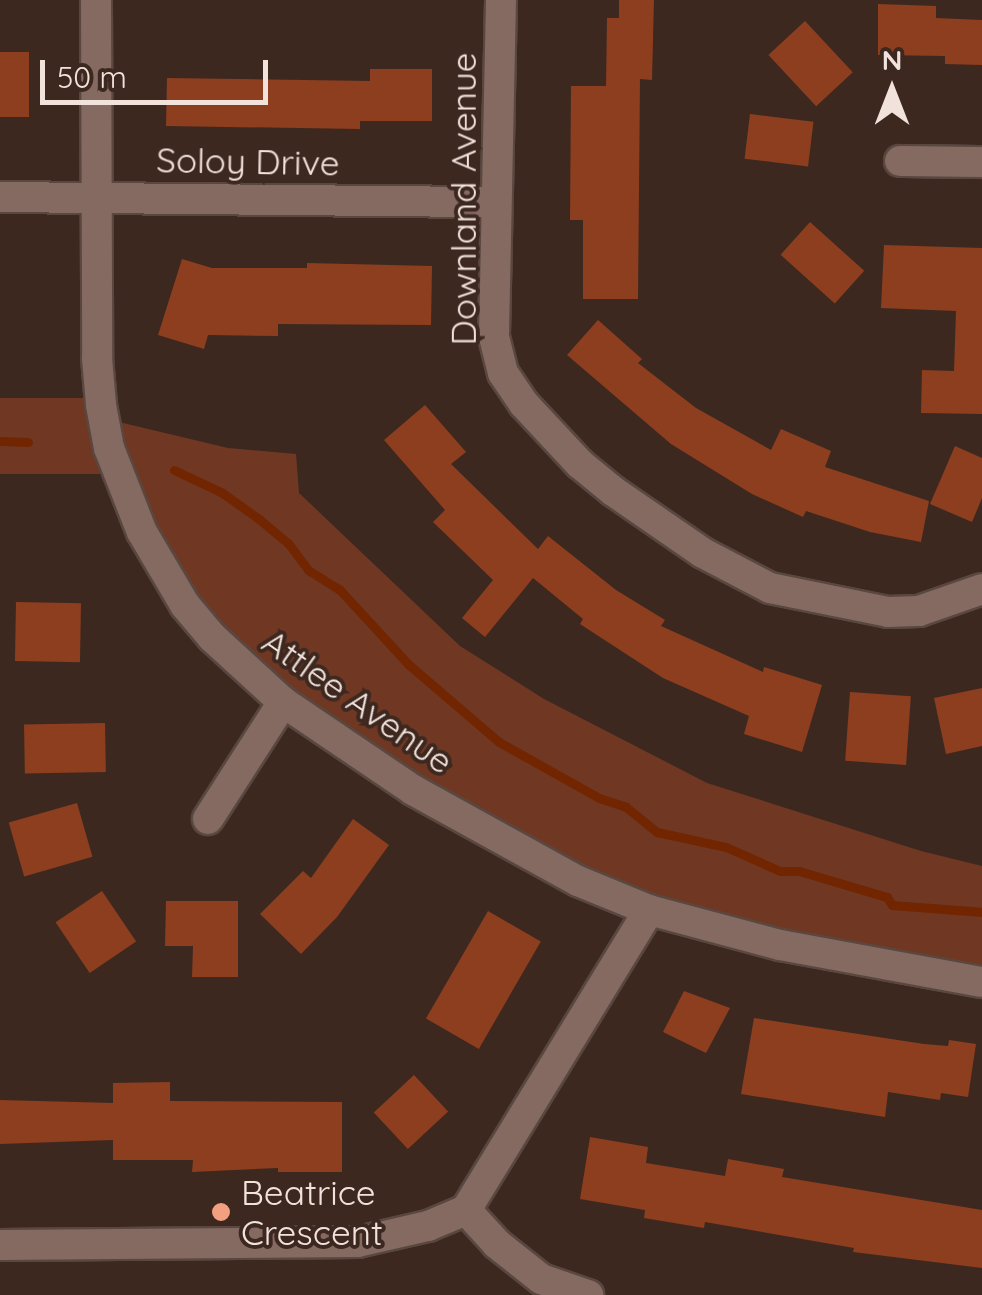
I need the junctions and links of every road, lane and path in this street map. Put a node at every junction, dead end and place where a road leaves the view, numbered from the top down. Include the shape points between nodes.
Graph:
1 (96, 0) edge
2 (501, 0) edge
3 (900, 161) dead end
4 (982, 162) edge
5 (0, 197) edge
6 (97, 197) junction
7 (494, 202) junction
8 (982, 589) edge
9 (283, 702) junction
10 (208, 819) dead end
11 (649, 910) junction
12 (982, 982) edge
13 (466, 1210) junction
14 (0, 1246) edge
15 (588, 1295) edge

1 - 6 street, Attlee Avenue
2 - 7 street, Downland Avenue
3 - 4 street
5 - 6 street, Soloy Drive
6 - 7 street, Soloy Drive
6 - 9 street, Attlee Avenue via 97,358 109,448 123,487 185,605
7 - 8 street, Downland Avenue via 494,337 503,373 549,432 612,491 733,570 805,598 918,611
9 - 10 street
9 - 11 street, Attlee Avenue via 464,820
11 - 12 street, Attlee Avenue via 848,960
11 - 13 street
13 - 14 street via 358,1242
13 - 15 street via 541,1279

